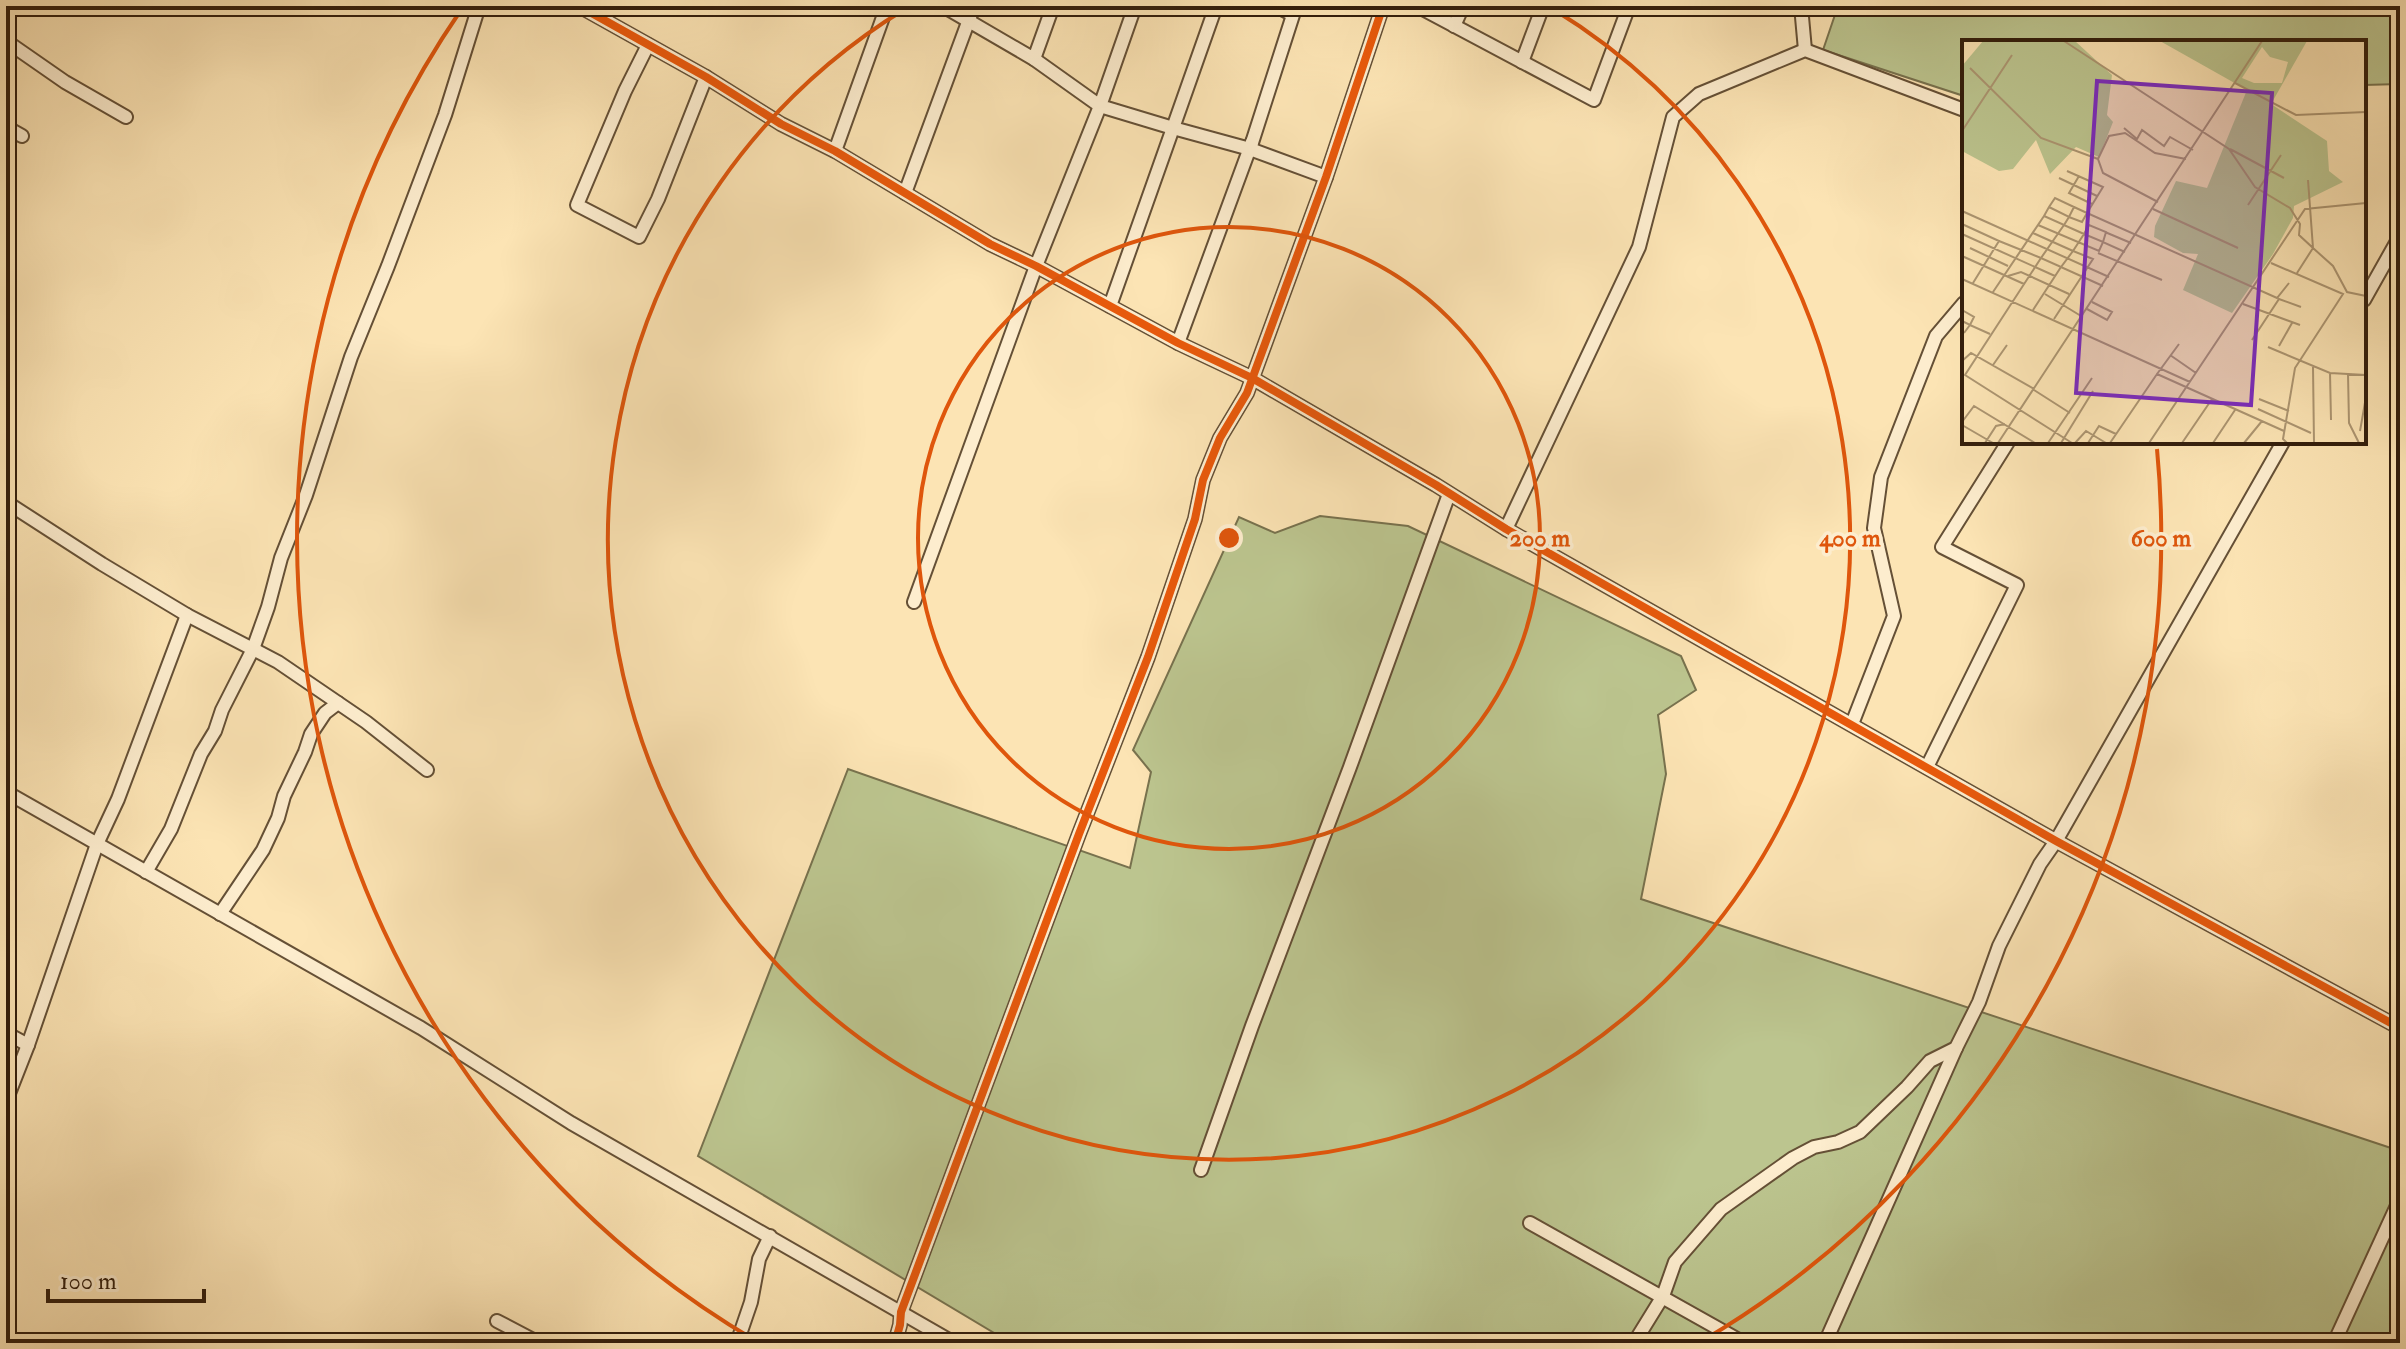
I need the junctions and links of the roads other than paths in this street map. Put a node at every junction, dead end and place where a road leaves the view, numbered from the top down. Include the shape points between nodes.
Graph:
1 (479, 6) edge
2 (887, 6) edge
3 (943, 6) edge
4 (974, 6) edge
5 (1053, 6) edge
6 (1135, 6) edge
7 (1216, 6) edge
8 (1276, 6) edge
9 (1298, 6) edge
10 (1383, 6) edge
11 (1417, 6) edge
12 (1463, 6) edge
13 (1543, 6) edge
14 (1629, 6) edge
15 (1801, 6) edge
16 (585, 7) edge
17 (970, 20) junction
18 (1454, 26) junction
19 (6, 41) edge
20 (648, 45) junction
21 (1805, 50) junction
22 (1034, 59) junction
23 (1522, 62) junction
24 (706, 77) junction
25 (1100, 106) junction
26 (1962, 109) edge
27 (126, 117) dead end
28 (6, 127) edge
29 (1173, 128) junction
30 (22, 136) dead end
31 (1250, 149) junction
32 (835, 151) junction
33 (1326, 177) junction
34 (905, 193) junction
35 (2400, 236) edge
36 (1036, 266) junction
37 (2366, 296) edge
38 (1962, 305) edge
39 (1110, 306) junction
40 (1178, 343) junction
41 (1252, 378) junction
42 (2007, 444) edge
43 (2282, 444) edge
44 (1449, 494) junction
45 (6, 502) edge
46 (1506, 529) junction
47 (914, 602) dead end
48 (187, 615) junction
49 (253, 649) junction
50 (338, 703) junction
51 (1852, 724) junction
52 (1927, 767) junction
53 (427, 770) dead end
54 (6, 792) edge
55 (2056, 841) junction
56 (97, 844) junction
57 (146, 872) junction
58 (220, 914) junction
59 (2400, 1028) edge
60 (6, 1033) edge
61 (28, 1045) junction
62 (1956, 1048) junction
63 (6, 1101) edge
64 (1201, 1170) dead end
65 (2400, 1199) edge
66 (1530, 1223) dead end
67 (770, 1236) junction
68 (1663, 1296) junction
69 (901, 1312) junction
70 (497, 1321) dead end
71 (539, 1343) edge
72 (737, 1343) edge
73 (895, 1343) edge
74 (954, 1343) edge
75 (1634, 1343) edge
76 (1744, 1343) edge
77 (1825, 1343) edge
78 (2334, 1343) edge

1 - 49 street via 445,115 351,357
2 - 32 street
3 - 17 street
4 - 17 street
5 - 22 street
6 - 25 street
7 - 29 street
8 - 31 street via 1293,15
9 - 31 street
10 - 33 street
11 - 18 street
12 - 18 street
13 - 23 street
14 - 23 street via 1594,100
15 - 21 street
16 - 20 street
17 - 22 street
17 - 34 street
18 - 23 street
19 - 27 street
20 - 24 street
20 - 24 street via 577,205 639,237
21 - 26 street
21 - 46 street via 1699,94 1673,117 1639,247
22 - 25 street
24 - 32 street
25 - 29 street
25 - 36 street
28 - 30 street
29 - 31 street
29 - 39 street
31 - 33 street
31 - 40 street
32 - 34 street
33 - 41 street
34 - 36 street
35 - 37 street
36 - 39 street
36 - 47 street
38 - 51 street via 1936,336 1881,477 1874,528 1894,616
39 - 40 street
40 - 41 street
41 - 44 street
41 - 69 street via 1203,480 1148,657
42 - 52 street via 1942,547 2017,585
43 - 55 street
44 - 46 street
44 - 64 street
45 - 48 street
46 - 51 street
48 - 49 street
48 - 56 street
49 - 50 street
49 - 57 street
50 - 53 street
50 - 58 street via 311,734 263,850
51 - 52 street
52 - 55 street
54 - 56 street
55 - 59 street
55 - 62 street via 1999,946
56 - 57 street
56 - 61 street
57 - 58 street
58 - 67 street
60 - 61 street
61 - 63 street
62 - 68 street via 1930,1061 1860,1132 1793,1158 1721,1209 1675,1262
62 - 77 street
65 - 78 street
66 - 68 street
67 - 69 street
67 - 72 street
68 - 75 street
68 - 76 street
69 - 73 street
69 - 74 street
70 - 71 street

